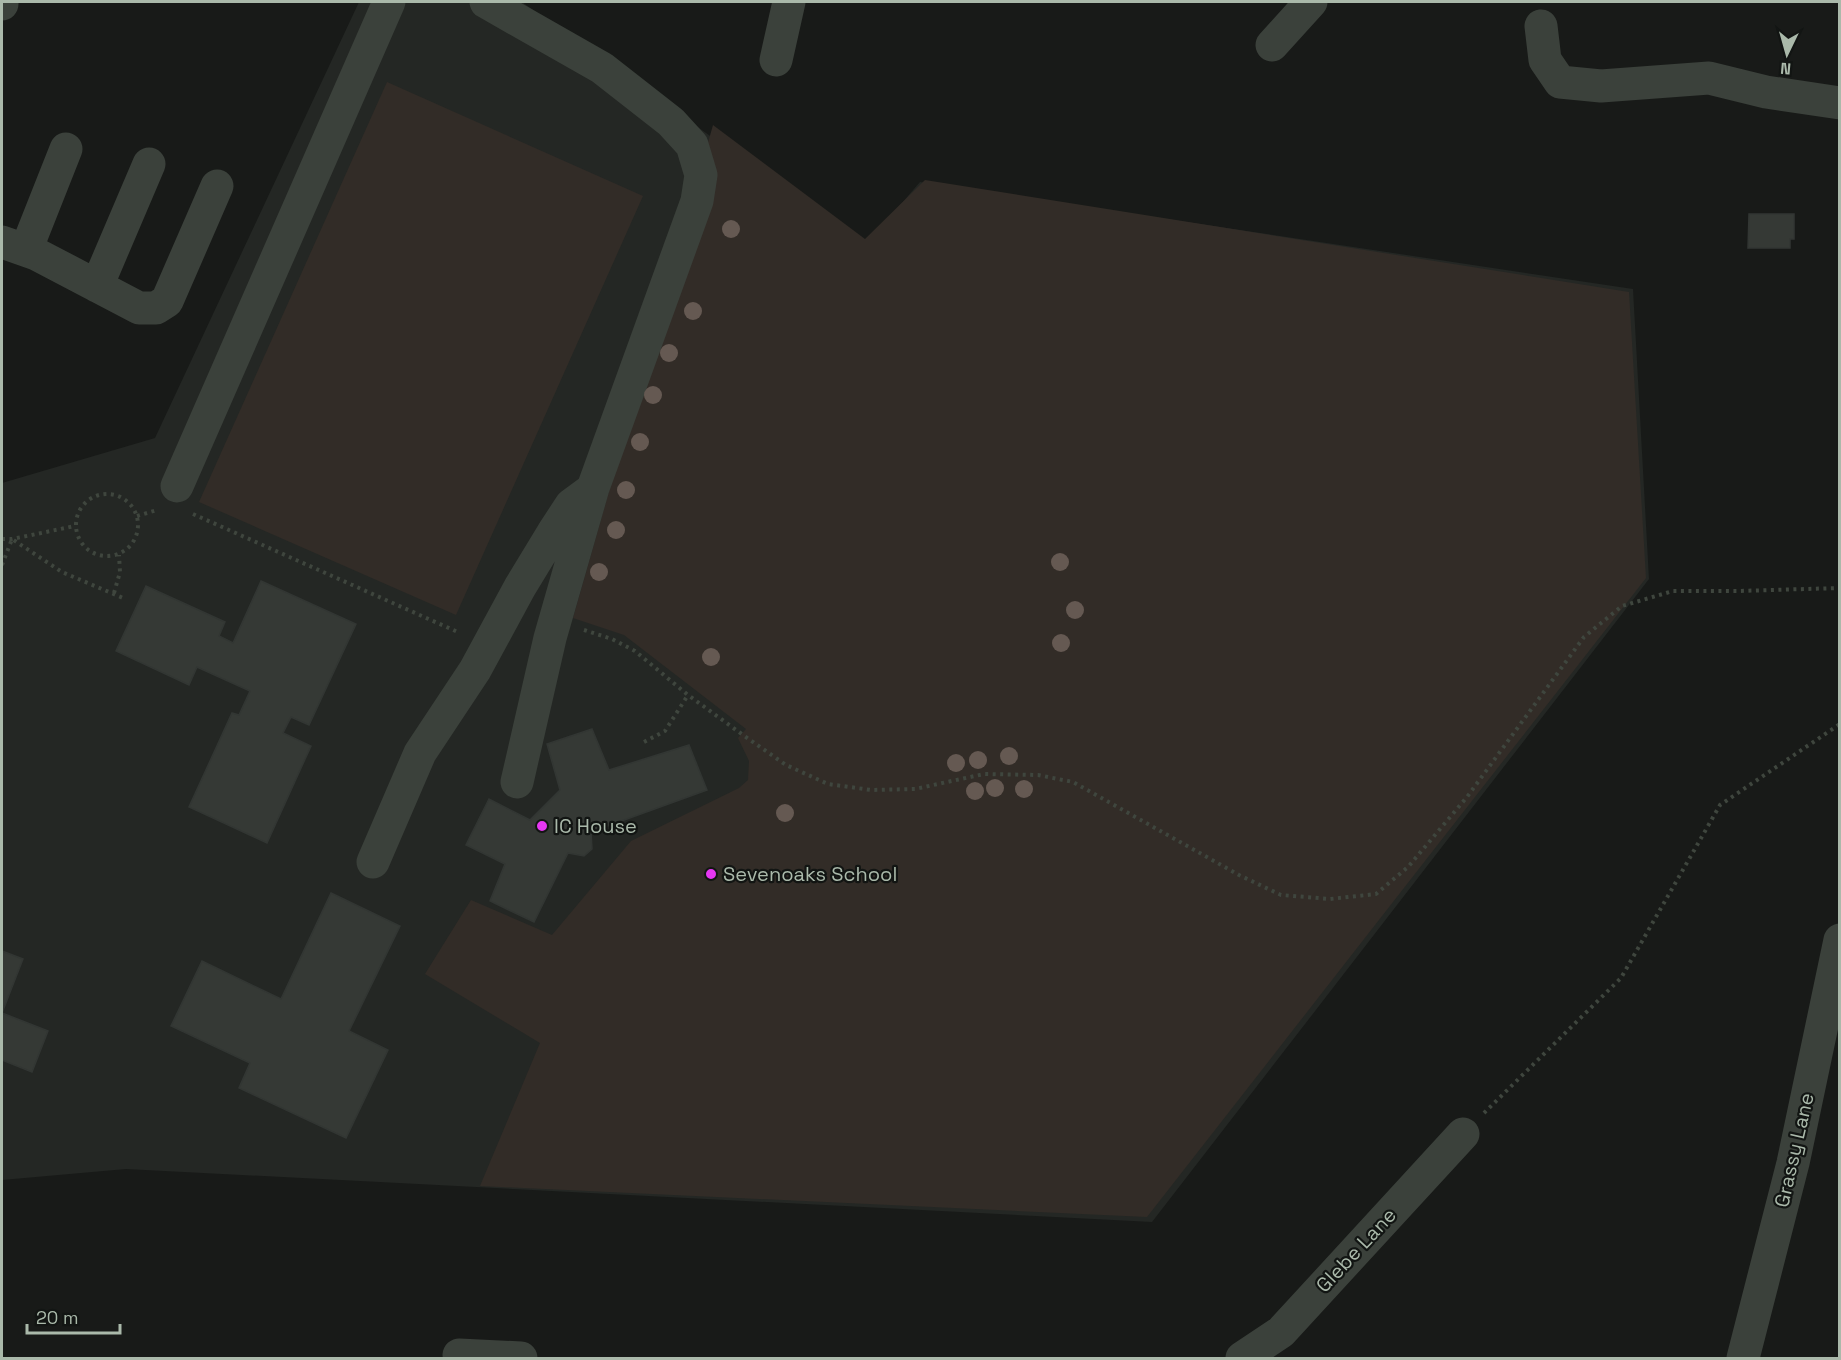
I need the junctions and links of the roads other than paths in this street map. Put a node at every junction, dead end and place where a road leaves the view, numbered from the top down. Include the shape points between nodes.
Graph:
1 (389, 2) edge
2 (486, 2) edge
3 (789, 2) edge
4 (1311, 2) edge
5 (1541, 26) dead end
6 (1272, 45) dead end
7 (776, 60) dead end
8 (1839, 103) edge
9 (66, 149) dead end
10 (149, 164) dead end
11 (216, 186) dead end
12 (14, 246) edge
13 (97, 286) junction
14 (593, 488) junction
15 (174, 502) road end
16 (517, 782) dead end
17 (373, 862) dead end
18 (1839, 940) edge
19 (1463, 1134) road end
20 (459, 1355) dead end
21 (521, 1359) edge
22 (1242, 1359) edge
23 (1743, 1359) edge

1 - 15 street via 204,393
2 - 14 street via 602,68 671,122 692,145 700,175 697,201
3 - 7 street
4 - 6 street
5 - 8 street via 1545,60 1560,82 1601,86 1709,78
9 - 12 street
10 - 13 street
11 - 13 street via 166,301 156,308 139,308
12 - 13 street
14 - 16 street via 550,638
14 - 17 street via 570,505 475,670 420,753
18 - 23 street, Grassy Lane via 1793,1163
19 - 22 street, Glebe Lane via 1281,1332
20 - 21 street

